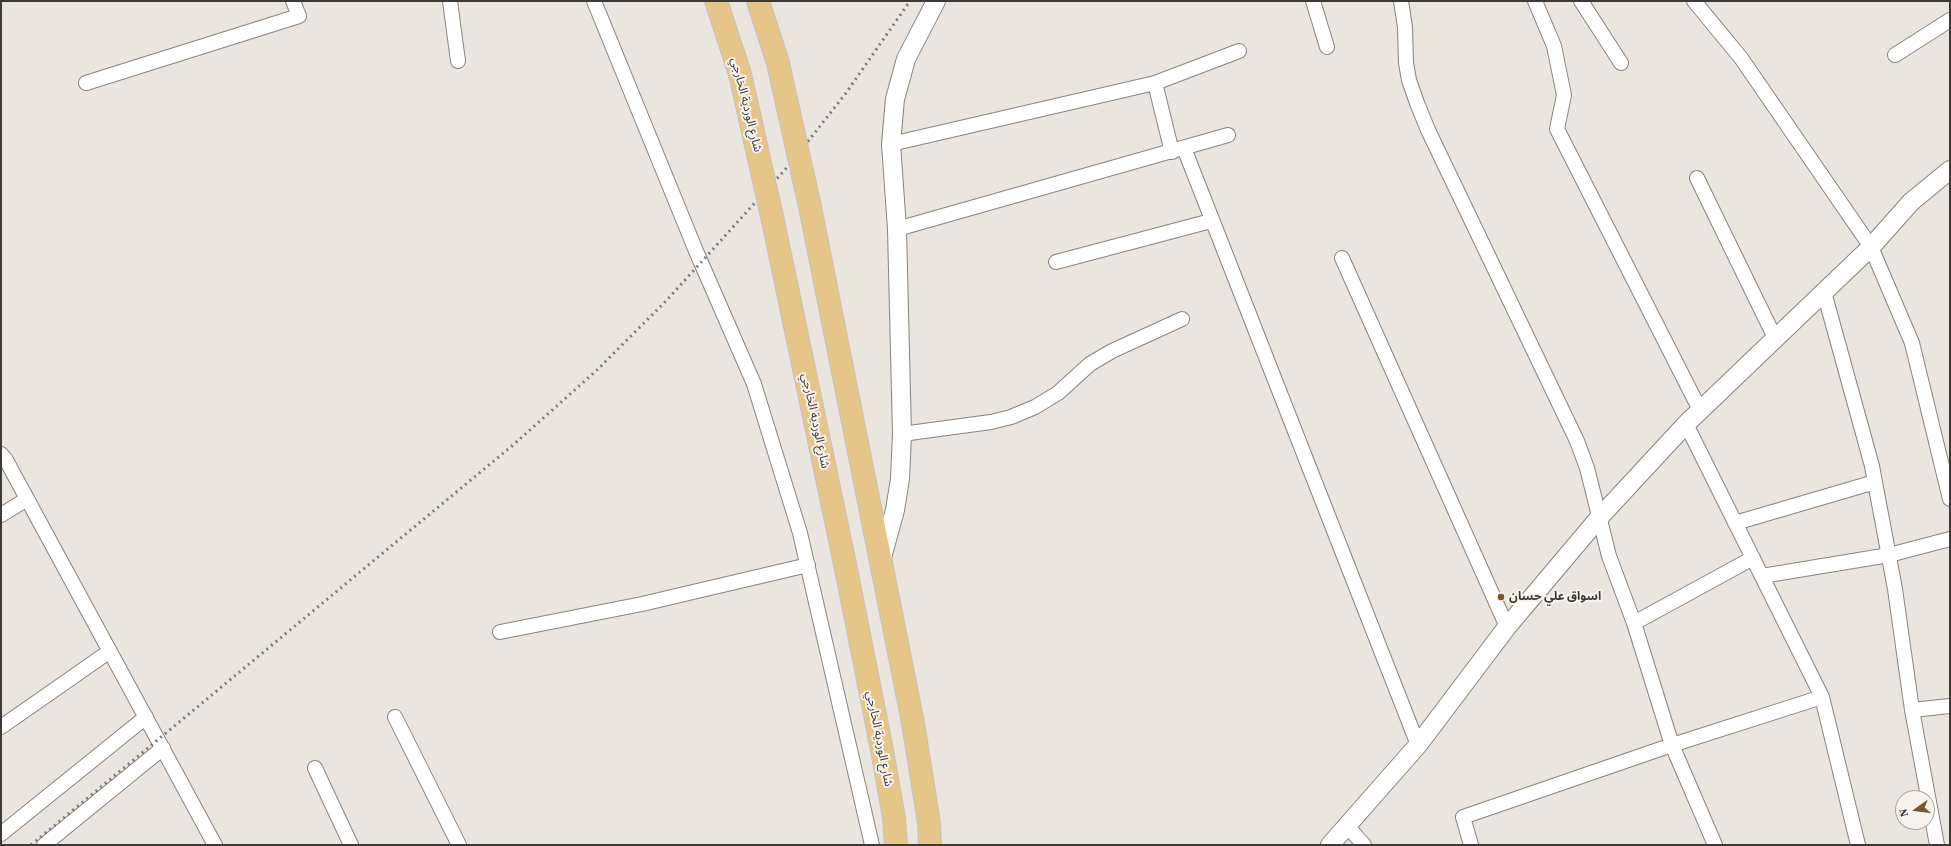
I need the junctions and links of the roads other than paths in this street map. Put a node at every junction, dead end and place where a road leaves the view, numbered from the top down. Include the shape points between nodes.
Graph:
1 (292, 1) edge
2 (450, 1) edge
3 (594, 1) edge
4 (716, 1) edge
5 (758, 1) edge
6 (936, 1) edge
7 (1313, 1) edge
8 (1401, 1) edge
9 (1536, 1) edge
10 (1581, 1) edge
11 (1694, 1) edge
12 (1950, 20) edge
13 (1327, 47) dead end
14 (1239, 51) dead end
15 (1895, 55) dead end
16 (458, 61) dead end
17 (1621, 63) dead end
18 (86, 83) dead end
19 (1155, 83) junction
20 (1228, 135) dead end
21 (891, 144) junction
22 (1178, 150) junction
23 (1950, 170) edge
24 (1697, 178) dead end
25 (1212, 221) junction
26 (897, 229) junction
27 (1871, 247) junction
28 (1342, 258) dead end
29 (1056, 262) dead end
30 (1824, 292) junction
31 (1182, 319) dead end
32 (1775, 338) junction
33 (1700, 410) junction
34 (1686, 424) junction
35 (902, 434) junction
36 (1, 454) edge
37 (1875, 482) junction
38 (27, 499) junction
39 (1950, 500) edge
40 (1, 515) edge
41 (1598, 519) junction
42 (1735, 523) junction
43 (1950, 539) edge
44 (1889, 555) junction
45 (1753, 558) junction
46 (880, 562) junction
47 (808, 565) junction
48 (1762, 576) junction
49 (1634, 623) junction
50 (1507, 627) junction
51 (500, 632) dead end
52 (110, 651) junction
53 (1822, 696) junction
54 (1950, 706) edge
55 (1912, 710) junction
56 (146, 717) junction
57 (395, 717) dead end
58 (1, 727) edge
59 (1418, 745) junction
60 (1672, 745) junction
61 (162, 748) junction
62 (315, 768) dead end
63 (894, 818) junction
64 (929, 823) junction
65 (1347, 826) junction
66 (1, 834) edge
67 (44, 845) edge
68 (215, 845) edge
69 (351, 845) edge
70 (459, 845) edge
71 (872, 845) edge
72 (896, 845) edge
73 (930, 845) edge
74 (1330, 845) edge
75 (1364, 845) edge
76 (1471, 845) edge
77 (1715, 845) edge
78 (1858, 845) edge
79 (1937, 845) edge

1 - 18 street via 299,16
2 - 16 street
3 - 47 street via 696,251 754,384
4 - 63 main road, شارع الوردية الخارجي, bridge via 740,74 773,221 846,569
5 - 46 main road, bridge via 778,63 810,207
6 - 21 street via 906,59 895,99
7 - 13 street
8 - 41 street via 1406,62 1417,103 1577,441 1587,468
9 - 33 street via 1554,46 1564,95 1558,129
10 - 17 street
11 - 27 street via 1741,58
12 - 15 street
14 - 19 street
19 - 21 street
19 - 22 street
20 - 22 street
21 - 26 street
22 - 25 street
22 - 26 street
23 - 27 street via 1911,202
24 - 32 street
25 - 29 street
25 - 59 street
26 - 35 street
27 - 30 street
27 - 39 street via 1912,343
28 - 50 street
30 - 32 street
30 - 37 street
31 - 35 street via 1112,351 1090,364 1058,393 1035,407 1011,417
32 - 33 street
33 - 34 street
34 - 41 street
34 - 42 street
35 - 46 street via 900,479 895,510
36 - 38 street
37 - 42 street
37 - 44 street
38 - 40 street
38 - 52 street
41 - 49 street
41 - 50 street
42 - 45 street
43 - 44 street
44 - 48 street
44 - 55 street
45 - 48 street
45 - 49 street
46 - 64 main road via 913,723
47 - 51 street via 642,604
47 - 71 street
48 - 53 street
49 - 60 street
50 - 59 street
52 - 56 street
52 - 58 street
53 - 60 street
53 - 78 street
54 - 55 street
55 - 79 street
56 - 61 street
56 - 66 street
57 - 70 street
59 - 65 street
60 - 76 street via 1463,818
60 - 77 street
61 - 67 street
61 - 68 street
62 - 69 street
63 - 64 main road via 902,838 910,842 919,839
63 - 72 main road, شارع الوردية الخارجي
64 - 73 main road
65 - 74 street
65 - 75 street

